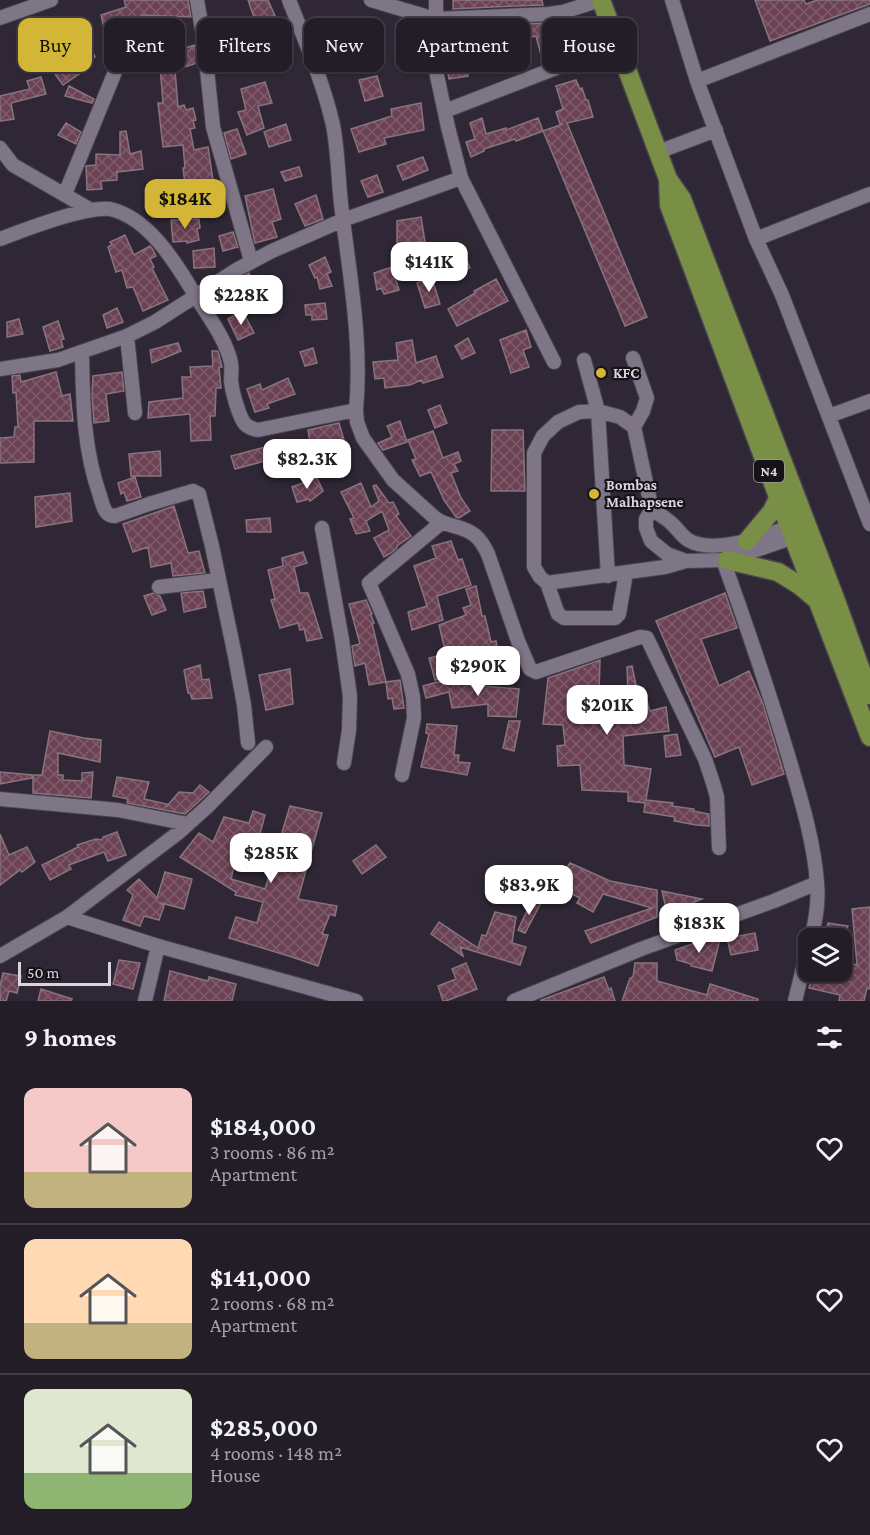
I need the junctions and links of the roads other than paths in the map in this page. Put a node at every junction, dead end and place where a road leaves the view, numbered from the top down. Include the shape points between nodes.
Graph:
1 (51, 0) edge
2 (197, 0) edge
3 (289, 0) edge
4 (371, 0) edge
5 (436, 0) edge
6 (600, 0) edge
7 (672, 0) edge
8 (870, 14) edge
9 (0, 18) edge
10 (432, 18) edge
11 (435, 18) edge
12 (458, 18) edge
13 (607, 18) edge
14 (115, 72) edge
15 (436, 72) edge
16 (546, 72) edge
17 (628, 72) edge
18 (697, 81) junction
19 (445, 111) junction
20 (716, 130) junction
21 (0, 148) edge
22 (658, 152) junction
23 (461, 178) junction
24 (668, 179) junction
25 (65, 194) junction
26 (870, 194) edge
27 (91, 210) junction
28 (343, 220) junction
29 (756, 238) junction
30 (0, 239) edge
31 (251, 261) junction
32 (195, 296) junction
33 (127, 336) junction
34 (82, 352) junction
35 (633, 358) dead end
36 (584, 360) dead end
37 (554, 362) dead end
38 (0, 369) edge
39 (870, 400) edge
40 (356, 410) junction
41 (598, 411) junction
42 (135, 413) dead end
43 (829, 416) junction
44 (634, 427) junction
45 (778, 496) junction
46 (652, 510) junction
47 (441, 523) junction
48 (870, 524) edge
49 (322, 528) dead end
50 (799, 529) junction
51 (747, 541) junction
52 (725, 560) junction
53 (686, 561) junction
54 (626, 573) junction
55 (608, 576) junction
56 (218, 580) junction
57 (548, 583) junction
58 (159, 587) dead end
59 (819, 601) junction
60 (870, 695) edge
61 (870, 737) edge
62 (248, 743) dead end
63 (266, 747) dead end
64 (344, 763) dead end
65 (402, 776) dead end
66 (0, 800) edge
67 (188, 824) junction
68 (718, 848) dead end
69 (817, 876) junction
70 (67, 917) junction
71 (814, 928) edge
72 (158, 946) junction
73 (2, 953) edge
74 (800, 982) edge
75 (145, 1001) edge
76 (356, 1001) edge
77 (514, 1001) edge
78 (795, 1001) edge

1 - 9 street
2 - 31 street via 213,127
3 - 28 street via 318,73 333,125
4 - 10 street
5 - 11 street
6 - 12 street via 549,14
6 - 13 highway, N4
7 - 18 street
8 - 18 street
14 - 25 street
15 - 19 street
16 - 19 street
17 - 22 highway, N4
18 - 20 street
19 - 23 street
20 - 22 street
20 - 29 street
21 - 25 street via 13,165
22 - 24 highway, N4
23 - 28 street
23 - 37 street
24 - 45 highway, N4 via 669,205
24 - 50 highway, N4 via 682,199
25 - 27 street
26 - 29 street
27 - 30 street via 59,217
27 - 32 street via 108,209 139,222 169,255
28 - 31 street
28 - 40 street via 356,333
29 - 43 street
31 - 32 street
32 - 33 street
32 - 40 street via 227,352 231,382 245,424 258,430
33 - 34 street
33 - 42 street
34 - 38 street
34 - 56 street via 86,442 105,512 115,516 196,492
35 - 44 street via 647,398
36 - 41 street
39 - 43 street
40 - 47 street via 363,438 393,480
41 - 44 street via 620,417
41 - 55 street
41 - 57 street via 579,412 558,422 543,436 534,453 534,567
43 - 48 street
44 - 46 street
45 - 50 highway, N4
45 - 51 highway via 772,511
46 - 51 street via 687,540 703,545
46 - 53 street via 646,519 651,542
47 - 65 street via 369,583 408,674 413,698 414,718
47 - 68 street via 475,534 482,542 526,662 533,671 647,638 705,759 717,797
49 - 64 street via 350,696
50 - 51 street
50 - 52 street
50 - 59 highway, N4
50 - 60 highway, N4
52 - 53 street
52 - 59 highway via 778,572
52 - 69 street via 800,794
53 - 54 street
54 - 55 street
54 - 57 street via 615,618 564,618 558,614
55 - 57 street
56 - 58 street
56 - 62 street via 237,666
59 - 61 highway, N4
63 - 67 street
66 - 67 street via 118,810
67 - 70 street
69 - 71 street
69 - 77 street via 774,901
70 - 72 street
70 - 73 street
72 - 75 street
72 - 76 street
74 - 78 street

